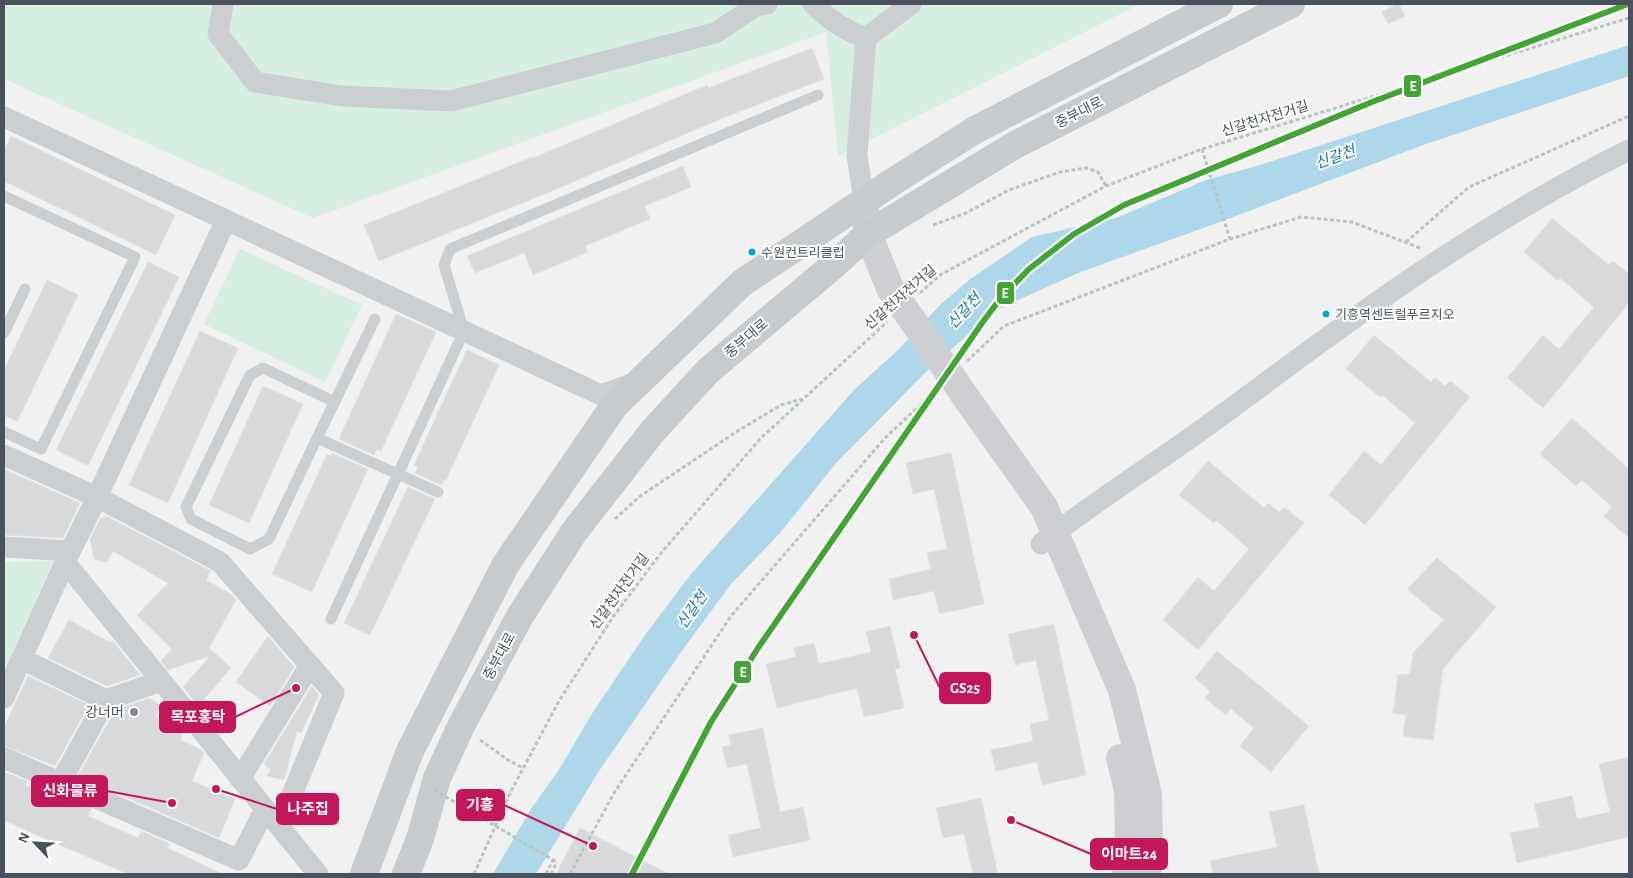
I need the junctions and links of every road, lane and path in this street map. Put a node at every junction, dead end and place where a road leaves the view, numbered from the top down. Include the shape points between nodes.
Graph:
1 (223, 4) edge
2 (767, 4) edge
3 (813, 4) edge
4 (911, 4) edge
5 (1219, 4) edge
6 (1291, 4) edge
7 (1629, 18) edge
8 (866, 38) junction
9 (818, 95) dead end
10 (1629, 116) edge
11 (4, 117) edge
12 (1202, 149) junction
13 (1629, 150) edge
14 (1106, 186) junction
15 (4, 196) edge
16 (864, 201) junction
17 (226, 220) junction
18 (933, 225) dead end
19 (868, 234) junction
20 (1230, 239) junction
21 (1405, 243) junction
22 (1421, 248) dead end
23 (25, 288) dead end
24 (918, 294) dead end
25 (375, 319) dead end
26 (890, 320) dead end
27 (464, 331) junction
28 (4, 332) edge
29 (962, 366) dead end
30 (639, 382) junction
31 (941, 386) dead end
32 (601, 395) junction
33 (804, 398) junction
34 (335, 402) junction
35 (4, 432) edge
36 (317, 438) junction
37 (591, 440) junction
38 (4, 455) edge
39 (398, 474) junction
40 (438, 492) dead end
41 (97, 497) junction
42 (609, 524) dead end
43 (1048, 538) junction
44 (4, 547) edge
45 (68, 557) junction
46 (331, 619) dead end
47 (22, 659) junction
48 (310, 665) junction
49 (161, 681) junction
50 (4, 698) edge
51 (106, 700) junction
52 (461, 726) junction
53 (4, 758) edge
54 (523, 768) junction
55 (240, 778) junction
56 (60, 783) junction
57 (434, 790) junction
58 (265, 809) junction
59 (279, 826) junction
60 (553, 860) junction
61 (318, 874) edge
62 (364, 874) edge
63 (406, 874) edge
64 (474, 874) edge
65 (546, 874) edge
66 (551, 874) edge
67 (570, 874) edge
68 (1126, 874) edge
69 (1147, 874) edge

1 - 2 street via 218,34 255,82 342,96 451,101 715,33 756,6
3 - 8 street via 851,33
4 - 8 street
5 - 16 main road via 975,130
6 - 19 main road, 중부대로 via 1015,145
7 - 12 path, 신갈천자전거길
8 - 16 street via 857,155
9 - 27 lane via 450,249 444,265
10 - 21 path via 1469,187
11 - 17 street
12 - 14 path, 신갈천자전거길
12 - 20 path
13 - 43 street via 1588,170 1416,275
14 - 18 path via 1098,172 1086,168 1060,172 1009,190 966,213
14 - 24 path, 신갈천자전거길 via 940,275
15 - 35 lane via 135,257 41,449
16 - 19 street
16 - 30 main road via 742,283
17 - 27 street
17 - 41 street
19 - 43 street, bridge via 890,288 1044,507
19 - 52 main road, 중부대로 via 708,370 652,432 574,532 520,616
20 - 21 path via 1301,217 1352,222
20 - 29 path via 1004,326
21 - 22 path
23 - 28 lane
25 - 34 lane
26 - 33 path, 신갈천자전거길
27 - 32 street
27 - 39 lane
30 - 32 street
30 - 37 main road via 614,406
31 - 67 path via 885,438 730,616 614,793
32 - 37 street
33 - 42 path via 781,405 736,432 639,497
33 - 54 path, 신갈천자전거길 via 761,438 661,553 613,617 558,701
34 - 36 lane
34 - 36 lane via 263,368 250,375 186,507 191,519 250,549 269,539
36 - 39 lane
37 - 62 main road via 506,564 410,751
38 - 41 street
39 - 40 lane
39 - 46 lane
41 - 45 street
41 - 48 street via 220,562
43 - 68 street via 1105,695 1128,790
43 - 69 street via 1122,690 1148,794
44 - 45 street
45 - 47 street
45 - 49 street
47 - 50 street
47 - 51 street
48 - 55 street
48 - 59 street via 334,693
49 - 51 street
49 - 55 street
51 - 56 street
52 - 54 path
52 - 57 main road, 중부대로
53 - 56 street
54 - 64 path, 신갈천자전거길
55 - 58 street
56 - 58 street via 239,860
57 - 60 path, bridge
57 - 63 main road, 중부대로
58 - 59 street
59 - 61 street
60 - 65 path
60 - 66 path, bridge via 557,862

